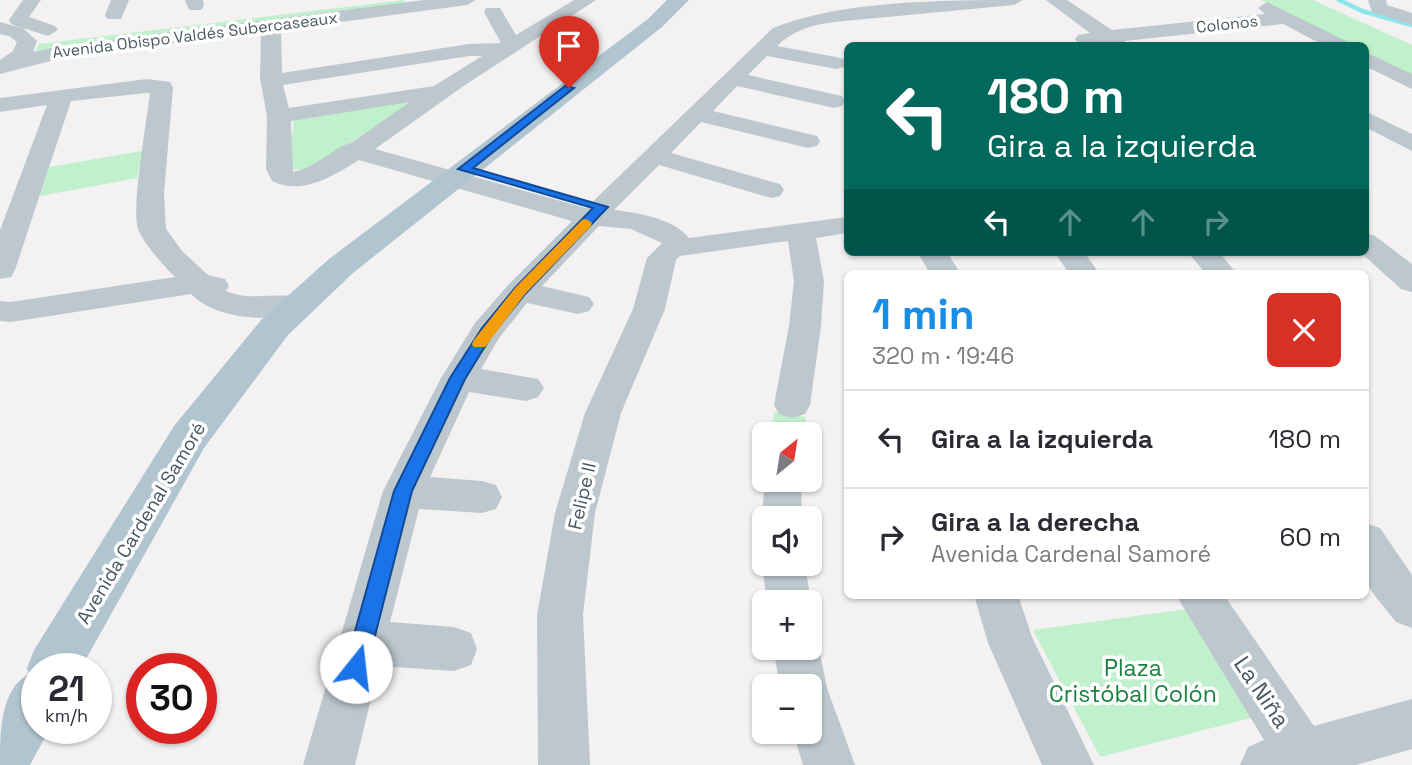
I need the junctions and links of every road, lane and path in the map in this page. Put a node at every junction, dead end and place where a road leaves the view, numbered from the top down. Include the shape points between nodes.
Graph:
1 (382, 0) edge
2 (467, 0) edge
3 (1251, 0) edge
4 (680, 1) edge
5 (964, 2) edge
6 (416, 3) edge
7 (1036, 3) edge
8 (573, 4) edge
9 (1378, 4) edge
10 (897, 5) edge
11 (12, 11) edge
12 (493, 12) dead end
13 (1286, 18) junction
14 (1412, 19) edge
15 (271, 24) junction
16 (796, 24) junction
17 (1206, 26) junction
18 (48, 30) dead end
19 (842, 32) dead end
20 (425, 35) dead end
21 (27, 41) junction
22 (1233, 41) dead end
23 (1102, 42) edge
24 (1333, 42) edge
25 (192, 44) dead end
26 (350, 44) dead end
27 (509, 47) junction
28 (761, 50) junction
29 (431, 55) junction
30 (1369, 60) edge
31 (836, 63) dead end
32 (353, 66) junction
33 (8, 71) edge
34 (731, 78) junction
35 (276, 80) junction
36 (1412, 82) edge
37 (442, 90) junction
38 (66, 95) junction
39 (834, 101) dead end
40 (0, 105) edge
41 (696, 114) junction
42 (279, 116) junction
43 (1369, 120) dead end
44 (808, 141) dead end
45 (1412, 144) edge
46 (359, 146) junction
47 (653, 156) junction
48 (459, 173) junction
49 (771, 190) dead end
50 (604, 214) junction
51 (1369, 220) edge
52 (844, 225) edge
53 (801, 230) junction
54 (1369, 244) edge
55 (678, 248) junction
56 (1206, 256) edge
57 (1409, 268) edge
58 (0, 270) edge
59 (1218, 270) edge
60 (198, 283) junction
61 (520, 291) junction
62 (578, 304) dead end
63 (296, 305) junction
64 (0, 311) edge
65 (458, 378) junction
66 (526, 388) dead end
67 (792, 405) dead end
68 (403, 491) junction
69 (482, 497) dead end
70 (1369, 548) edge
71 (997, 599) edge
72 (1200, 599) edge
73 (1412, 607) edge
74 (363, 643) junction
75 (454, 649) dead end
76 (62, 653) edge
77 (1412, 724) edge
78 (21, 726) edge
79 (822, 743) edge
80 (1284, 759) edge
81 (0, 763) edge
82 (329, 765) edge
83 (564, 765) edge
84 (829, 765) edge
85 (1068, 765) edge

1 - 21 street, Avenida Obispo Valdés Subercaseaux
2 - 6 street, Avenida Obispo Valdés Subercaseaux
3 - 13 street
4 - 48 main road, Avenida Cardenal Samoré
5 - 7 street
5 - 10 street
6 - 15 street, Avenida Obispo Valdés Subercaseaux
7 - 23 street
8 - 27 street
9 - 14 street
10 - 16 street
11 - 18 street via 18,20
11 - 21 street via 16,32
12 - 27 street
13 - 17 street, Colonos
13 - 24 street
15 - 33 street, Avenida Obispo Valdés Subercaseaux via 62,52
15 - 35 street via 271,78
16 - 19 street
16 - 28 street
17 - 22 street
17 - 23 street, Colonos
20 - 29 street
21 - 33 street
25 - 38 street via 136,52
26 - 32 street
27 - 29 street
27 - 37 street
28 - 31 street
28 - 34 street
29 - 32 street
30 - 36 street
32 - 35 street
34 - 39 street
34 - 41 street
35 - 42 street via 272,83
37 - 42 street
37 - 46 street
38 - 40 street
38 - 58 street
38 - 60 street via 153,86 163,89 152,229
41 - 44 street
41 - 47 street
42 - 46 street via 281,176 299,186
43 - 45 street
46 - 48 street
47 - 49 street
47 - 50 street
48 - 50 street
48 - 63 main road, Avenida Cardenal Samoré
50 - 55 street via 663,231 676,240
50 - 61 street
51 - 57 street
52 - 53 street
53 - 55 street
53 - 67 street via 809,281
54 - 57 street
55 - 83 street, Felipe II via 662,258 649,309 603,413 575,513 560,615
56 - 59 street
60 - 63 street via 228,304
60 - 64 street
61 - 62 street
61 - 65 street via 487,331
63 - 76 main road, Avenida Cardenal Samoré via 189,437
65 - 66 street
65 - 68 street
68 - 69 street
68 - 74 street
70 - 73 street
71 - 85 street via 1011,643
72 - 80 street, La Niña
74 - 75 street
74 - 82 street
77 - 80 street
78 - 81 main road
79 - 84 street

